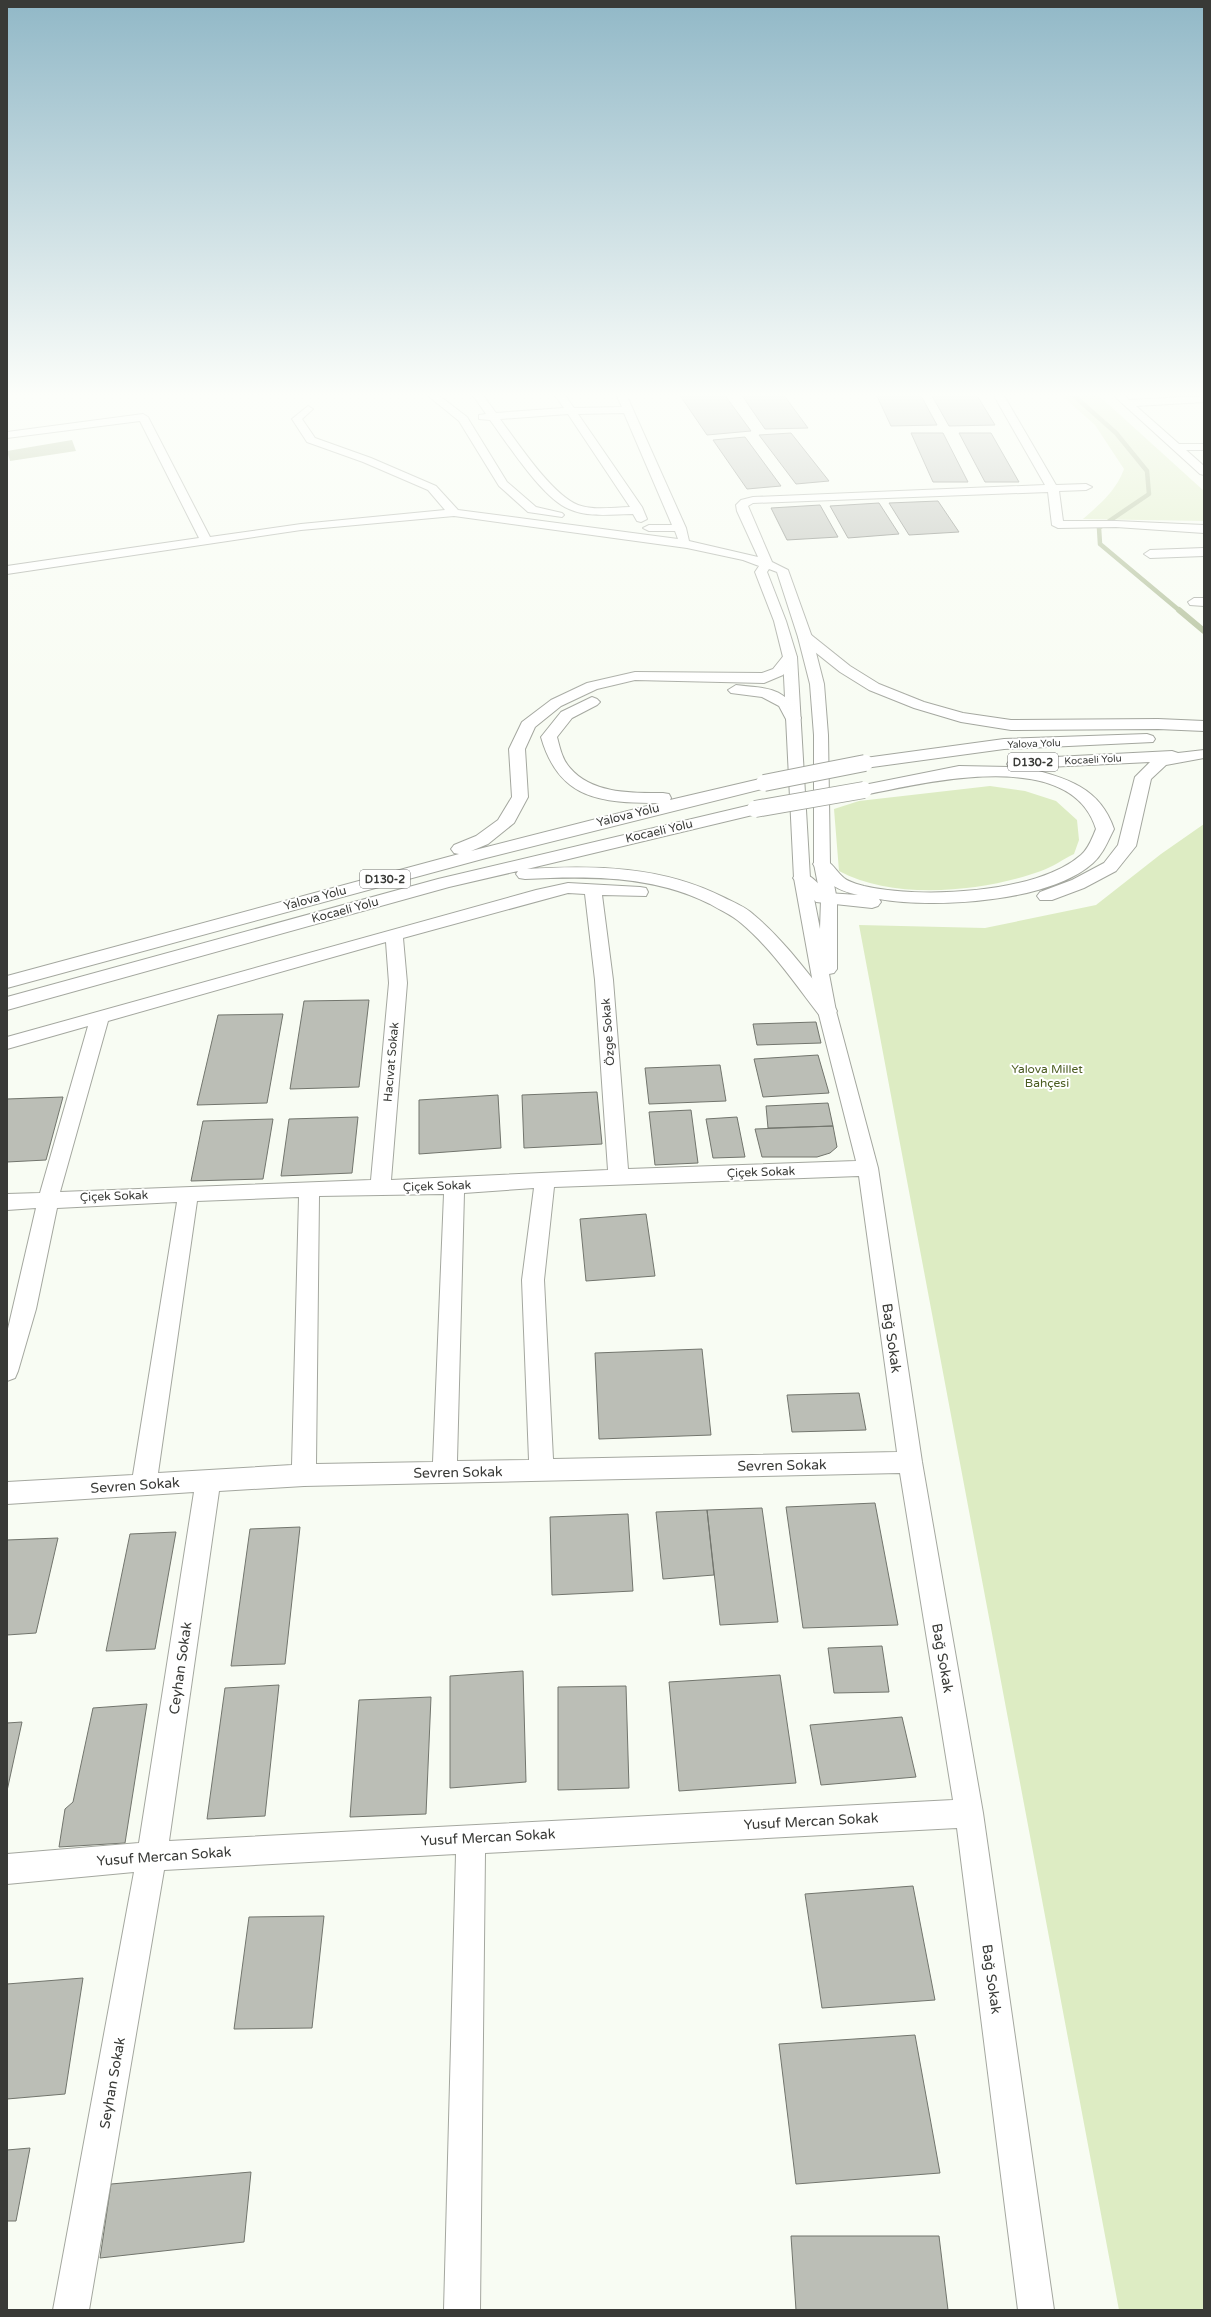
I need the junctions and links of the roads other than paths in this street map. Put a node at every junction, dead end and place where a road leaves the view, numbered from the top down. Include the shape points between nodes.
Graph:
1 (187, 502) edge
2 (444, 502) edge
3 (523, 502) edge
4 (567, 502) edge
5 (631, 502) edge
6 (669, 502) edge
7 (745, 502) edge
8 (1055, 502) edge
9 (637, 511) junction
10 (454, 513) junction
11 (680, 528) junction
12 (1204, 529) edge
13 (646, 534) junction
14 (206, 540) junction
15 (686, 544) junction
16 (1204, 552) edge
17 (1150, 554) dead end
18 (768, 564) junction
19 (7, 570) edge
20 (805, 637) junction
21 (790, 657) junction
22 (794, 718) junction
23 (1204, 726) edge
24 (1203, 749) edge
25 (945, 773) junction
26 (726, 792) junction
27 (822, 864) junction
28 (802, 878) junction
29 (384, 879) junction
30 (444, 882) junction
31 (592, 888) junction
32 (640, 892) dead end
33 (829, 900) junction
34 (394, 936) junction
35 (7, 982) edge
36 (7, 1004) edge
37 (827, 1011) junction
38 (100, 1018) junction
39 (7, 1043) edge
40 (868, 1168) junction
41 (619, 1177) junction
42 (545, 1180) junction
43 (454, 1186) junction
44 (380, 1188) junction
45 (309, 1189) junction
46 (188, 1194) junction
47 (48, 1199) junction
48 (7, 1202) edge
49 (7, 1371) edge
50 (910, 1462) junction
51 (542, 1470) junction
52 (446, 1471) junction
53 (304, 1476) junction
54 (208, 1480) junction
55 (144, 1484) junction
56 (7, 1493) edge
57 (969, 1813) junction
58 (471, 1838) junction
59 (152, 1856) junction
60 (7, 1869) edge
61 (71, 2310) edge
62 (462, 2310) edge
63 (1036, 2310) edge

1 - 14 street
2 - 10 street
3 - 13 street via 532,510
4 - 9 street via 573,507
5 - 9 street
6 - 11 street
7 - 18 street via 742,505 743,511
8 - 12 street via 1058,525 1116,524
9 - 13 street
10 - 13 street
10 - 14 street via 301,526
11 - 13 street
11 - 15 street
13 - 15 street
14 - 19 street
15 - 18 street
16 - 17 street
18 - 20 street via 782,570
18 - 21 street via 761,572 780,621
20 - 23 highway via 845,669 874,687 920,705 961,716 1011,725
20 - 27 street via 817,684
21 - 22 street
21 - 29 highway via 778,672 764,678 635,676 592,686 556,703 528,725 517,749 520,798 505,822 482,840
22 - 26 highway via 785,703 766,693 684,687 642,688 611,695 578,707 558,721 549,736 555,758 567,776 591,790 621,798 665,798
22 - 28 street
24 - 25 highway, Kocaeli̇ Yolu / D130-2 via 1022,763
24 - 26 highway, Yalova Yolu / D130-2, bridge via 1004,744 865,763
24 - 33 highway via 1161,761 1143,776 1126,846 1110,867 1078,884 1044,896 991,902 925,906
25 - 27 highway via 1022,772 1061,782 1084,797 1100,813 1105,829 1089,858 1036,886 1006,891 962,896 910,896 863,892 839,883
25 - 30 highway, Kocaeli̇ Yolu / D130-2, bridge via 755,809
26 - 29 highway, Yalova Yolu / D130-2 via 650,809
27 - 33 street
28 - 33 highway via 822,898
28 - 37 street
29 - 35 highway, Yalova Yolu / D130-2
30 - 36 highway, Kocaeli̇ Yolu / D130-2
30 - 37 highway via 518,874 591,872 634,874 673,883 714,899 747,918 776,948
31 - 32 street
31 - 34 street via 568,888 536,895
31 - 41 street, Özge Sokak via 604,980
33 - 37 street
34 - 38 street
34 - 44 street, Hacıvat Sokak via 398,983
37 - 40 street, Bağ Sokak
38 - 39 street
38 - 47 street
40 - 41 street, Çiçek Sokak
40 - 50 street, Bağ Sokak
41 - 42 street, Çiçek Sokak
42 - 43 street, Çiçek Sokak
42 - 51 street via 533,1280
43 - 44 street, Çiçek Sokak
43 - 52 street
44 - 45 street, Çiçek Sokak
45 - 46 street, Çiçek Sokak
45 - 53 street
46 - 47 street, Çiçek Sokak
46 - 55 street
47 - 48 street, Çiçek Sokak
47 - 49 street via 25,1309
50 - 51 street, Sevren Sokak
50 - 57 street, Bağ Sokak
51 - 52 street, Sevren Sokak
52 - 53 street, Sevren Sokak
53 - 54 street, Sevren Sokak
54 - 55 street, Sevren Sokak
54 - 59 street, Ceyhan Sokak
55 - 56 street, Sevren Sokak
57 - 58 street, Yusuf Mercan Sokak
57 - 63 street, Bağ Sokak
58 - 59 street, Yusuf Mercan Sokak
58 - 62 street
59 - 60 street, Yusuf Mercan Sokak
59 - 61 street, Seyhan Sokak

